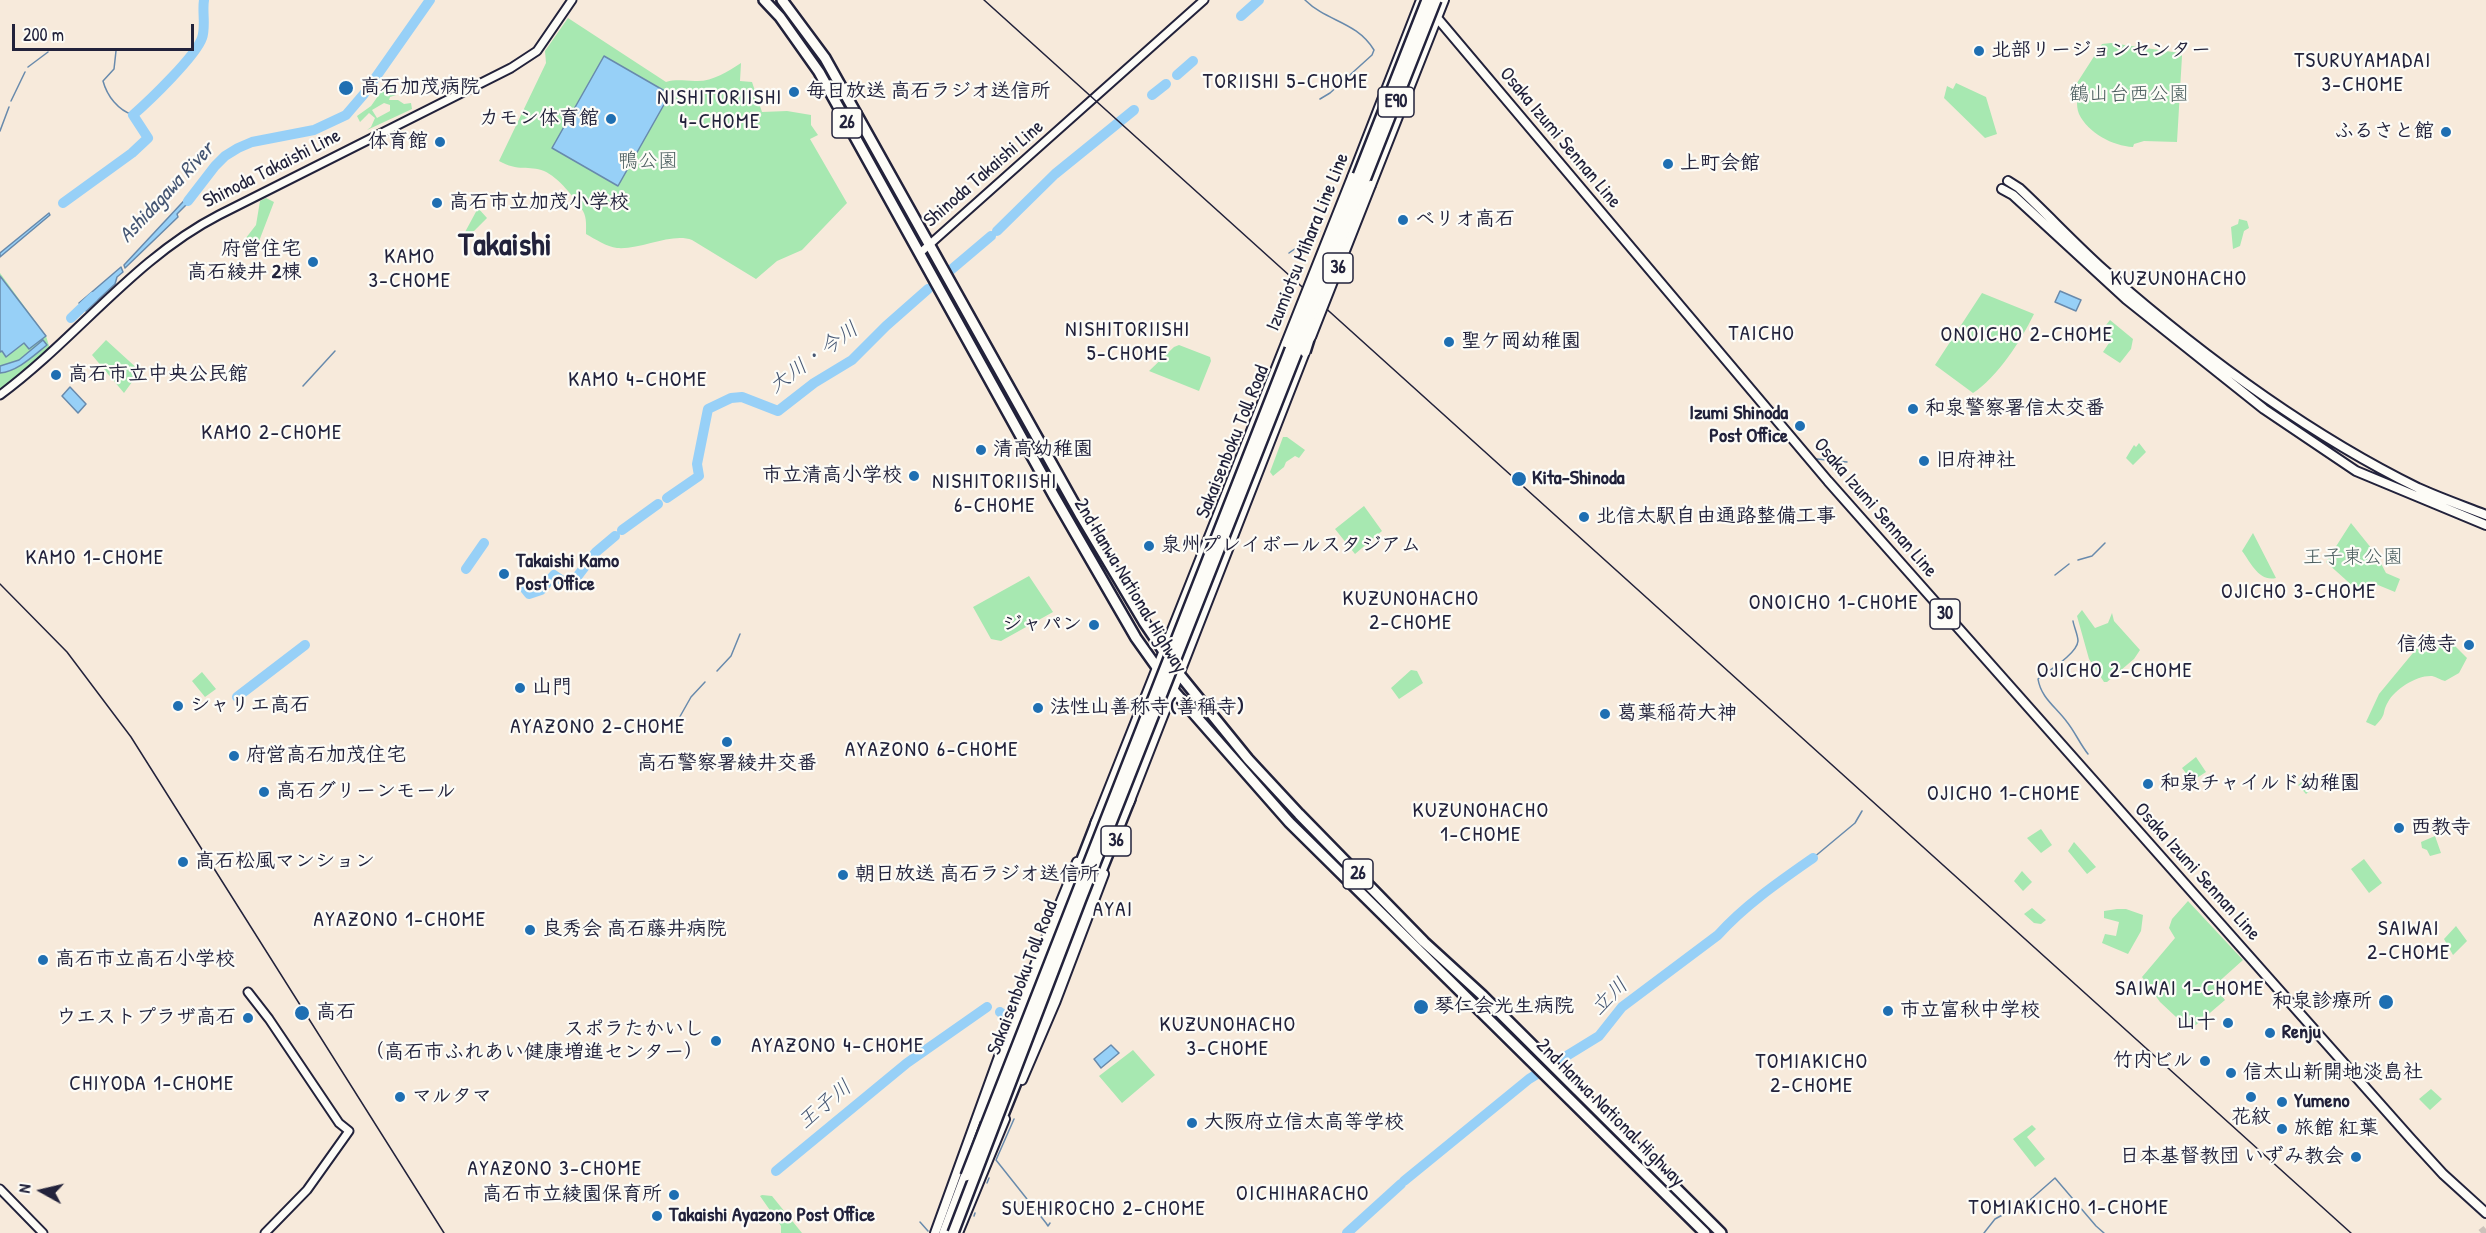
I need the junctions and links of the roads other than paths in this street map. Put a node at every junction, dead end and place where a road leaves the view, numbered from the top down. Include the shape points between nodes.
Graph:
1 (572, 0) edge
2 (764, 0) edge
3 (782, 0) edge
4 (1204, 0) edge
5 (1421, 0) edge
6 (1427, 0) edge
7 (1436, 0) edge
8 (1444, 0) edge
9 (1437, 18) junction
10 (2007, 181) dead end
11 (2002, 189) dead end
12 (1352, 201) junction
13 (929, 244) junction
14 (920, 253) junction
15 (1286, 343) junction
16 (1305, 352) junction
17 (0, 395) edge
18 (2460, 509) junction
19 (2486, 515) edge
20 (2486, 525) edge
21 (1164, 651) junction
22 (1157, 669) junction
23 (1179, 674) junction
24 (1173, 690) junction
25 (1130, 799) junction
26 (1096, 821) junction
27 (248, 992) dead end
28 (966, 1176) junction
29 (0, 1189) edge
30 (2486, 1213) edge
31 (43, 1233) edge
32 (265, 1233) edge
33 (935, 1233) edge
34 (944, 1233) edge
35 (953, 1233) edge
36 (958, 1233) edge
37 (1705, 1233) edge
38 (1721, 1233) edge

1 - 17 main road, Shinoda Takaishi Line via 537,51 512,68 249,199 174,241 32,372
2 - 14 highway, 2nd Hanwa National Highway / 26 via 819,72
3 - 13 highway, 2nd Hanwa National Highway / 26 via 825,58
4 - 13 main road, Shinoda Takaishi Line
5 - 9 main road, Osaka Izumi Sennan Line / 30
5 - 15 main road, Izumiotsu Mihara Line Line / 36, bridge
6 - 12 highway, Sakaisenboku Toll Road / E90, bridge
7 - 12 highway, Sakaisenboku Toll Road / E90, bridge
8 - 9 main road, Izumiotsu Mihara Line Line / 36
9 - 16 main road, Izumiotsu Mihara Line Line / 36, bridge
9 - 30 main road, Osaka Izumi Sennan Line / 30 via 1828,481 2443,1174
10 - 18 main road via 2145,304 2271,402 2326,438
11 - 18 main road via 2126,299 2264,409 2356,471
12 - 15 highway, bridge
12 - 16 highway, bridge
12 - 28 highway, Sakaisenboku Toll Road / E90, bridge
12 - 35 highway, Sakaisenboku Toll Road / E90, bridge
13 - 14 main road, Shinoda Takaishi Line
13 - 21 highway, 2nd Hanwa National Highway / 26 via 1081,516
14 - 22 highway, 2nd Hanwa National Highway / 26 via 1054,496
15 - 21 main road, Izumiotsu Mihara Line Line / 36
16 - 23 main road, Izumiotsu Mihara Line Line / 36
18 - 19 main road
18 - 20 main road
21 - 22 main road, Izumiotsu Mihara Line Line / 36
21 - 23 highway, 2nd Hanwa National Highway / 26
22 - 24 highway, 2nd Hanwa National Highway / 26
22 - 26 main road, Izumiotsu Mihara Line Line / 36
23 - 24 main road, Izumiotsu Mihara Line Line / 36
23 - 38 highway, 2nd Hanwa National Highway / 26 via 1299,814
24 - 25 main road, Izumiotsu Mihara Line Line / 36
24 - 37 highway, 2nd Hanwa National Highway / 26 via 1289,822
25 - 35 highway, bridge
25 - 36 main road, Izumiotsu Mihara Line Line / 36 via 1055,1003
26 - 28 highway, bridge via 1003,1064
26 - 33 main road, Izumiotsu Mihara Line Line / 36 via 1018,1005
27 - 32 main road via 270,1018 339,1123 349,1131 307,1190
28 - 34 highway, Sakaisenboku Toll Road / E90
29 - 31 main road

